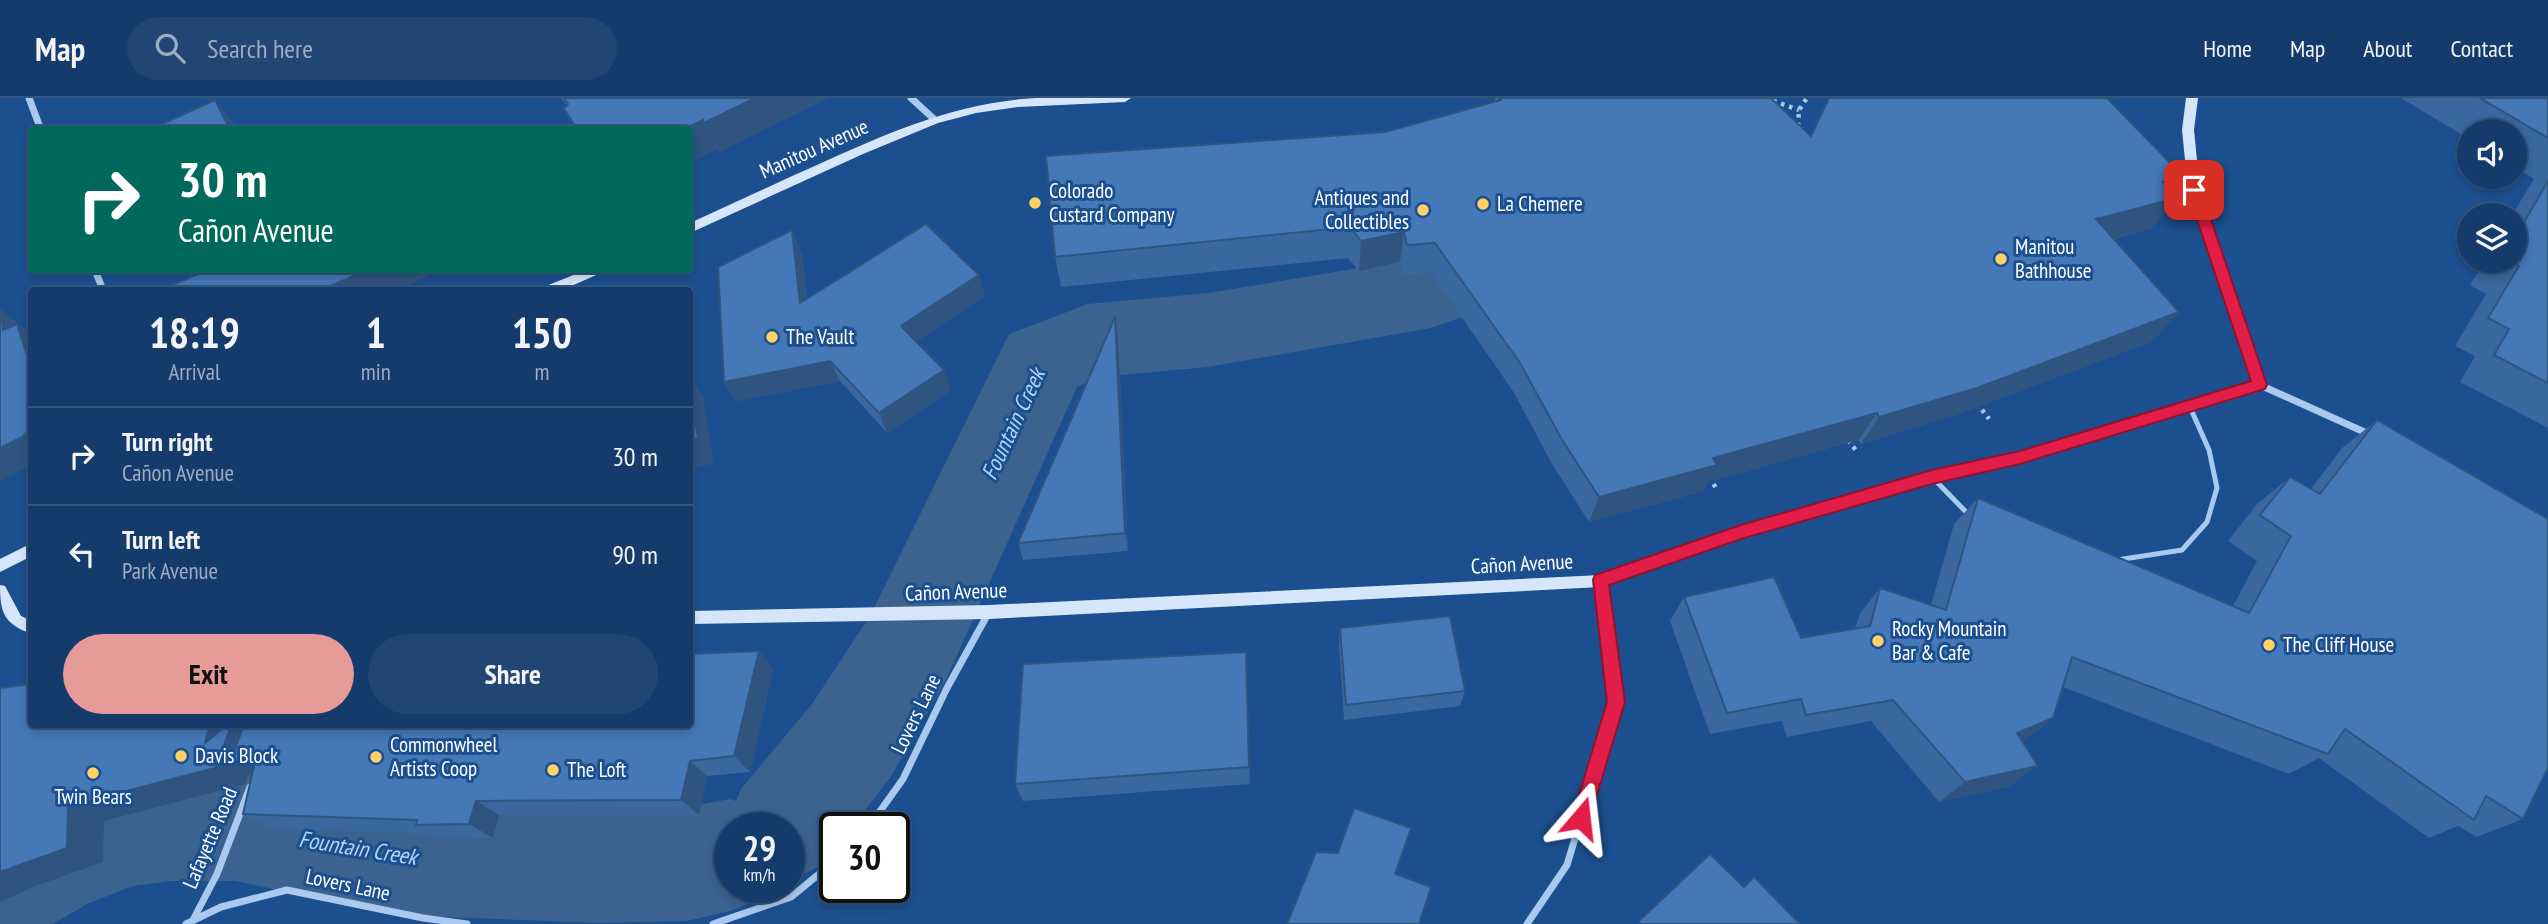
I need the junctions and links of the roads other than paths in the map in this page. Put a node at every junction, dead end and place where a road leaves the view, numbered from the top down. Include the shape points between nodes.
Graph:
1 (29, 98) edge
2 (911, 98) edge
3 (1125, 98) edge
4 (2192, 98) edge
5 (935, 120) junction
6 (40, 126) edge
7 (693, 227) edge
8 (590, 273) edge
9 (557, 287) edge
10 (2260, 385) junction
11 (2190, 406) junction
12 (2375, 437) edge
13 (1932, 477) junction
14 (1978, 519) edge
15 (28, 551) edge
16 (2110, 561) edge
17 (0, 566) edge
18 (1601, 580) junction
19 (0, 591) edge
20 (989, 612) junction
21 (693, 618) edge
22 (28, 626) edge
23 (255, 775) edge
24 (881, 812) edge
25 (819, 874) edge
26 (190, 922) edge
27 (467, 924) edge
28 (713, 924) edge
29 (1527, 924) edge

1 - 6 street
2 - 5 street
3 - 5 street, Manitou Avenue via 1018,103
4 - 10 street via 2188,130 2194,190
5 - 7 street, Manitou Avenue
8 - 9 street
10 - 11 street, Cañon Avenue
10 - 12 street
11 - 13 street, Cañon Avenue via 2020,457
11 - 16 lane via 2209,450 2217,488 2207,522 2182,550
13 - 14 lane
13 - 18 street, Cañon Avenue via 1741,532
15 - 17 street
18 - 20 street, Cañon Avenue
18 - 29 street via 1616,702 1567,865
19 - 22 street via 16,621
20 - 21 street, Cañon Avenue
20 - 24 street, Lovers Lane via 917,755
23 - 26 street, Lafayette Road
25 - 28 street via 791,897
26 - 27 street, Lovers Lane via 221,907 287,890

